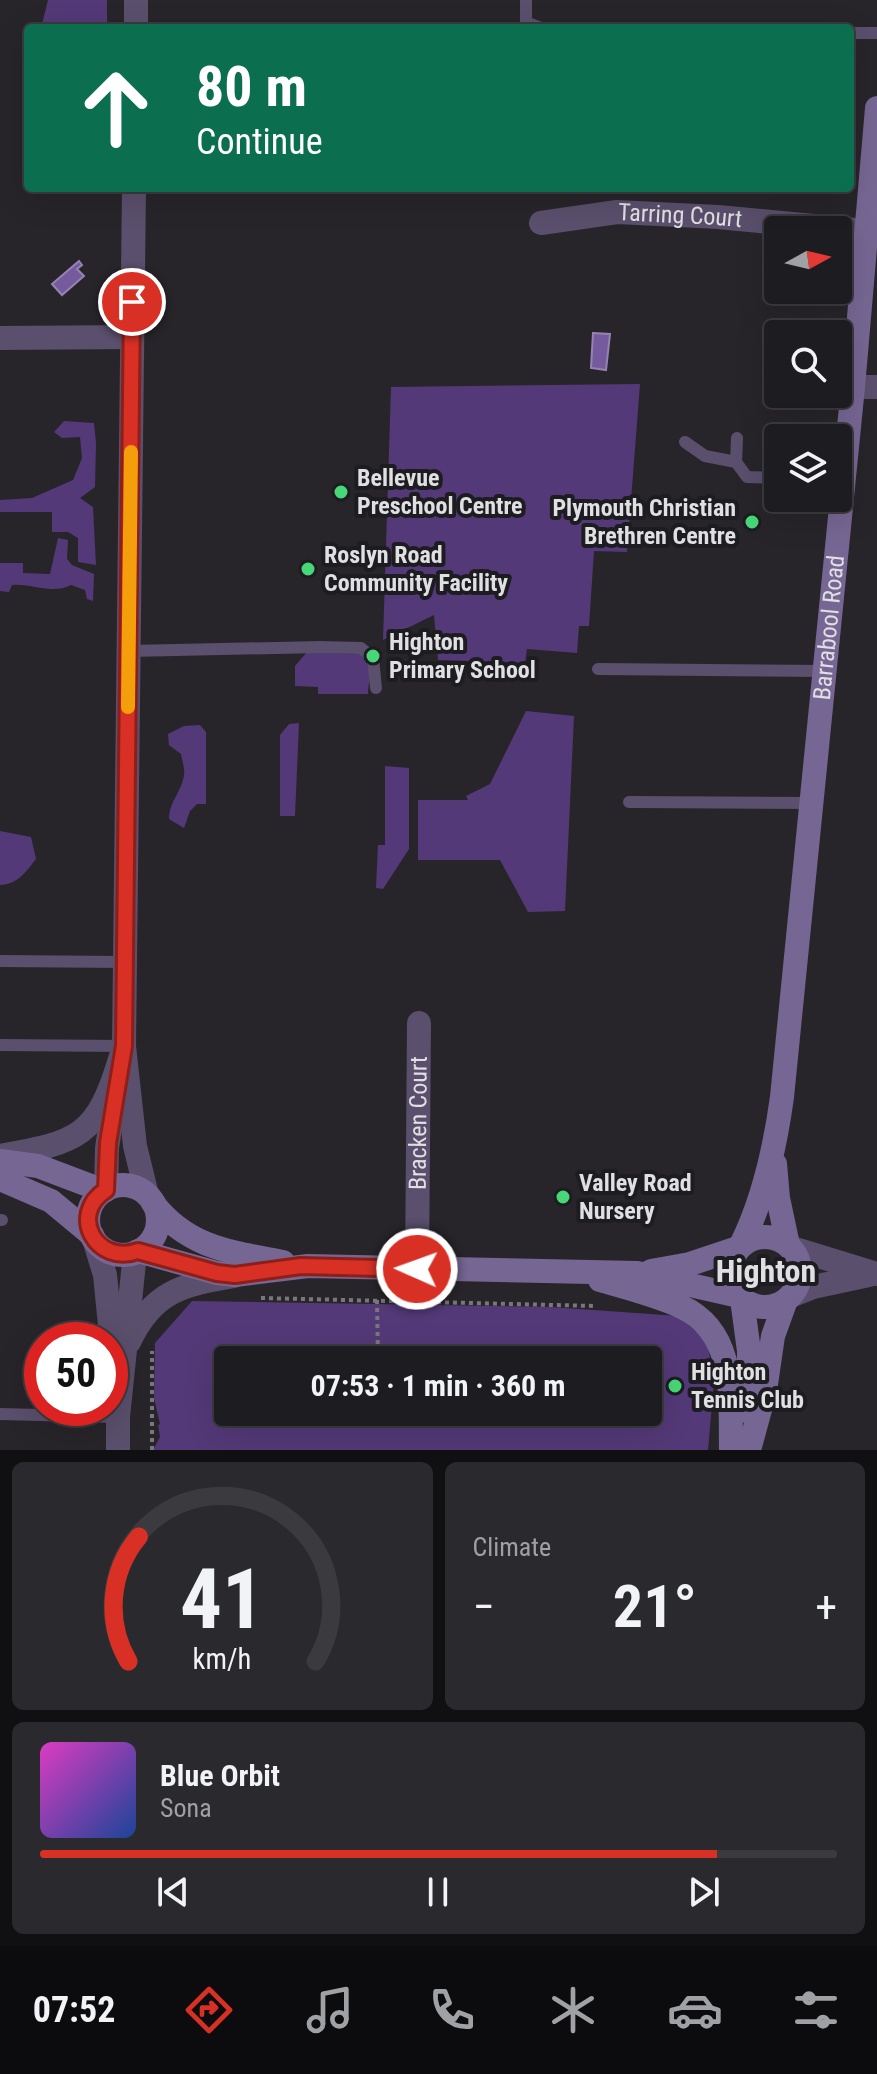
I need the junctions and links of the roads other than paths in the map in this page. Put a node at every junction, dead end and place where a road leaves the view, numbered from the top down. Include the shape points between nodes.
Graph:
1 (136, 0) edge
2 (526, 0) edge
3 (136, 24) edge
4 (531, 24) edge
5 (854, 33) edge
6 (877, 33) edge
7 (877, 108) edge
8 (134, 192) edge
9 (541, 223) dead end
10 (866, 231) junction
11 (132, 337) junction
12 (0, 338) edge
13 (865, 387) edge
14 (852, 437) edge
15 (737, 438) dead end
16 (685, 442) dead end
17 (736, 462) junction
18 (764, 478) edge
19 (838, 512) edge
20 (129, 651) junction
21 (598, 669) dead end
22 (824, 671) junction
23 (376, 688) dead end
24 (629, 802) dead end
25 (811, 803) junction
26 (0, 961) edge
27 (125, 962) junction
28 (419, 1023) dead end
29 (0, 1045) edge
30 (124, 1046) junction
31 (775, 1148) junction
32 (0, 1158) edge
33 (0, 1179) edge
34 (105, 1190) junction
35 (149, 1197) junction
36 (93, 1237) junction
37 (740, 1246) junction
38 (790, 1247) junction
39 (137, 1252) junction
40 (301, 1266) junction
41 (417, 1269) junction
42 (575, 1271) junction
43 (637, 1273) junction
44 (244, 1274) junction
45 (874, 1274) edge
46 (740, 1297) junction
47 (788, 1298) junction
48 (109, 1322) edge
49 (128, 1323) edge
50 (128, 1346) edge
51 (0, 1414) edge
52 (24, 1415) edge
53 (118, 1426) edge
54 (118, 1450) edge
55 (731, 1450) edge
56 (749, 1450) edge

1 - 3 street
2 - 4 lane via 526,22
5 - 6 lane
7 - 10 main road, Barrabool Road
8 - 11 street
9 - 10 street, Tarring Court via 617,212
10 - 13 main road, Barrabool Road
11 - 12 street
11 - 20 street
13 - 14 main road, Barrabool Road
15 - 17 lane
16 - 17 lane via 705,456
17 - 18 lane via 747,477
19 - 22 main road, Barrabool Road
20 - 23 lane via 361,648 373,658
20 - 27 street
21 - 22 lane
22 - 25 main road, Barrabool Road
24 - 25 lane
25 - 31 main road, Barrabool Road
26 - 27 lane
27 - 30 street
28 - 41 street, Bracken Court
29 - 30 lane
30 - 32 street via 106,1101 79,1133 55,1145
30 - 34 street
30 - 35 street via 134,1137
31 - 37 main road, Barrabool Road
31 - 38 main road, Barrabool Road via 776,1187
32 - 34 main road
33 - 36 main road via 51,1201
34 - 35 main road via 129,1186
34 - 36 main road via 90,1208
35 - 39 main road via 157,1228
35 - 40 main road via 177,1229 199,1241
36 - 39 main road via 112,1253
36 - 48 street
37 - 38 main road via 769,1238
37 - 43 main road via 690,1264
37 - 46 main road via 730,1270
38 - 45 street
38 - 47 main road via 799,1272
39 - 44 main road via 217,1273
39 - 49 street
40 - 41 main road
40 - 44 main road
41 - 42 main road
42 - 43 main road
42 - 55 main road via 683,1308 712,1330 726,1364
43 - 46 main road
44 - 50 street via 173,1290 148,1311
45 - 47 street
46 - 47 main road via 769,1306
46 - 56 main road via 749,1351
47 - 56 main road via 773,1336
51 - 52 lane
53 - 54 street

